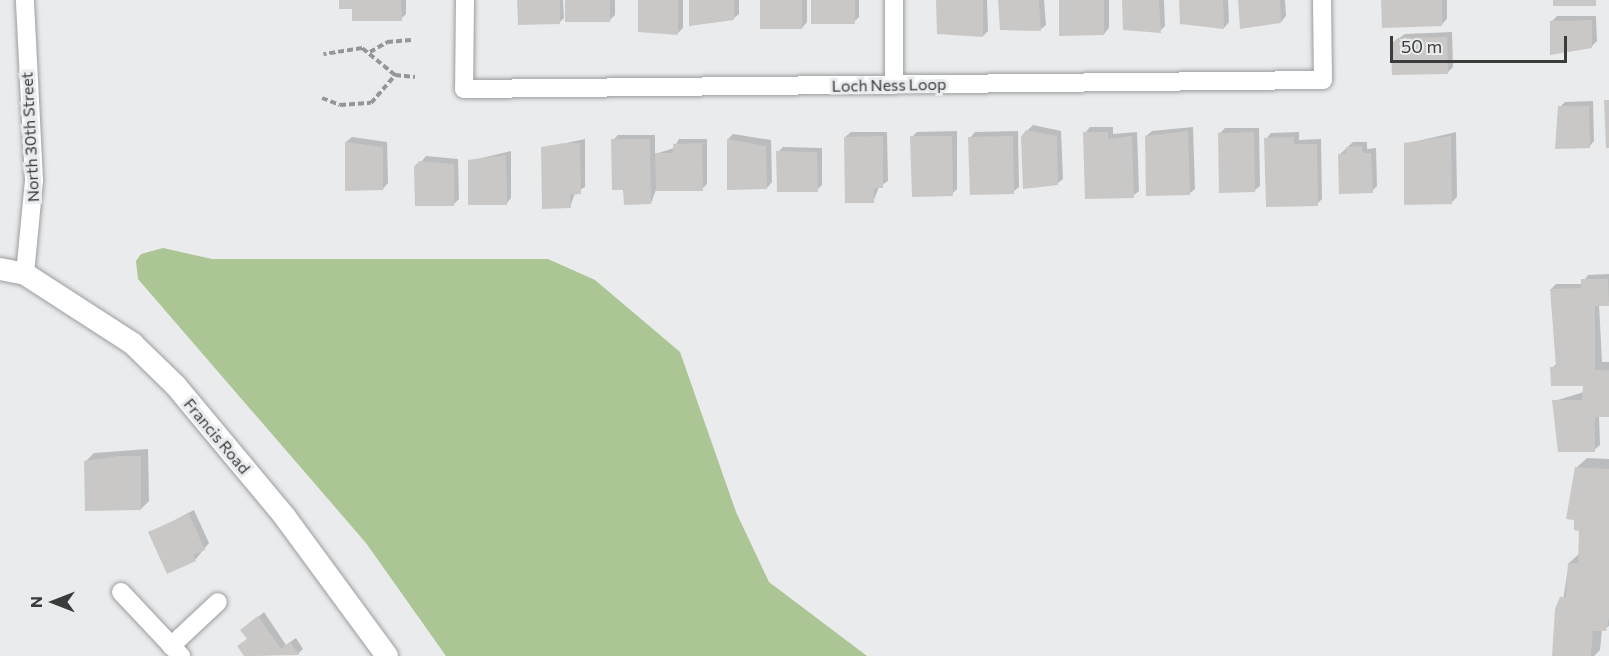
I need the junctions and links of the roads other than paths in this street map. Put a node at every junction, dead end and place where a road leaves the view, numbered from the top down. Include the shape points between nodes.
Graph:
1 (25, 0) edge
2 (465, 0) edge
3 (894, 0) edge
4 (1322, 0) edge
5 (894, 85) junction
6 (0, 269) edge
7 (25, 274) junction
8 (121, 592) dead end
9 (218, 603) dead end
10 (176, 651) edge
11 (387, 656) edge

1 - 7 street, North 30th Street via 34,180
2 - 5 street, Loch Ness Loop via 464,89
3 - 5 street
4 - 5 street, Loch Ness Loop via 1323,80
6 - 7 street, Francis Road
7 - 11 street, Francis Road via 133,344 176,386 285,517
8 - 10 street
9 - 10 street

